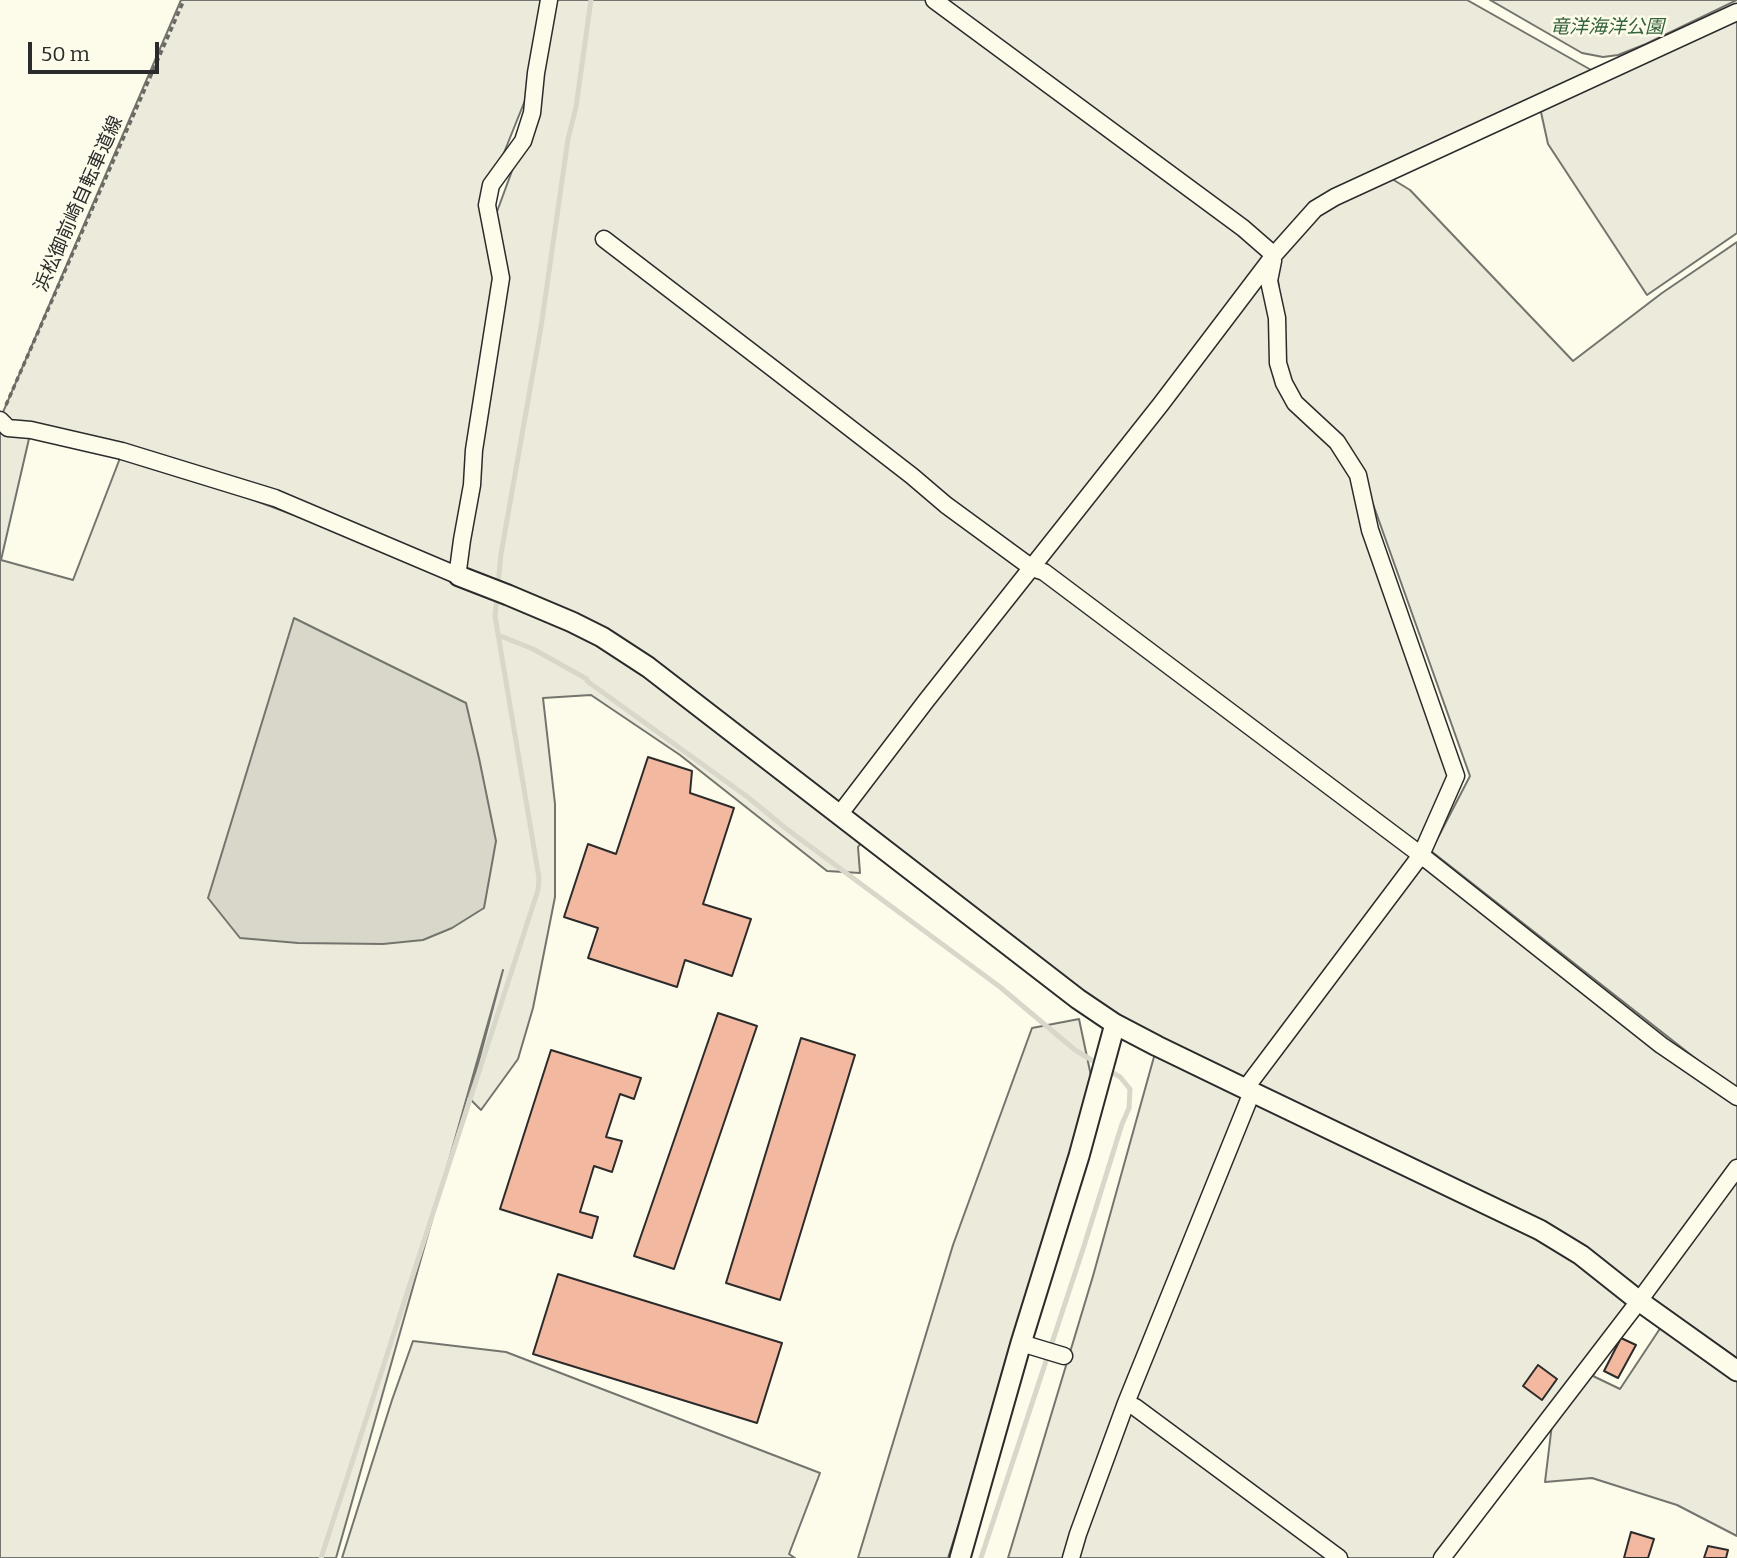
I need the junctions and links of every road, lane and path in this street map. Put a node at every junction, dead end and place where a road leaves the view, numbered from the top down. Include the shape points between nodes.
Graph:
1 (184, 0) edge
2 (549, 0) edge
3 (934, 0) edge
4 (1737, 12) edge
5 (604, 239) dead end
6 (1274, 255) junction
7 (2, 414) edge
8 (1031, 568) junction
9 (459, 576) junction
10 (839, 815) junction
11 (1421, 855) junction
12 (1115, 1024) junction
13 (1248, 1091) junction
14 (1737, 1097) edge
15 (1737, 1168) edge
16 (1639, 1301) junction
17 (1021, 1343) junction
18 (1064, 1356) dead end
19 (1737, 1371) edge
20 (1126, 1403) junction
21 (960, 1558) edge
22 (1071, 1558) edge
23 (1339, 1558) edge
24 (1442, 1558) edge

1 - 7 path, 浜松御前崎自転車道線
2 - 9 street via 532,113 523,141 491,185 487,205 500,278
3 - 6 street
4 - 6 street via 1335,197 1315,209
5 - 8 street
6 - 8 street
6 - 11 street via 1269,281 1284,383 1295,403 1337,442 1358,475 1370,530 1456,776
7 - 9 street via 8,428 122,452 275,498
8 - 10 street
8 - 11 street via 1044,572
9 - 10 street via 602,637 648,667
10 - 12 street
11 - 13 street
11 - 14 street via 1661,1045
12 - 13 street
12 - 17 street
13 - 16 street via 1540,1230 1581,1255
13 - 20 street
15 - 16 street
16 - 19 street
16 - 24 street
17 - 18 street
17 - 21 street
20 - 22 street
20 - 23 street

